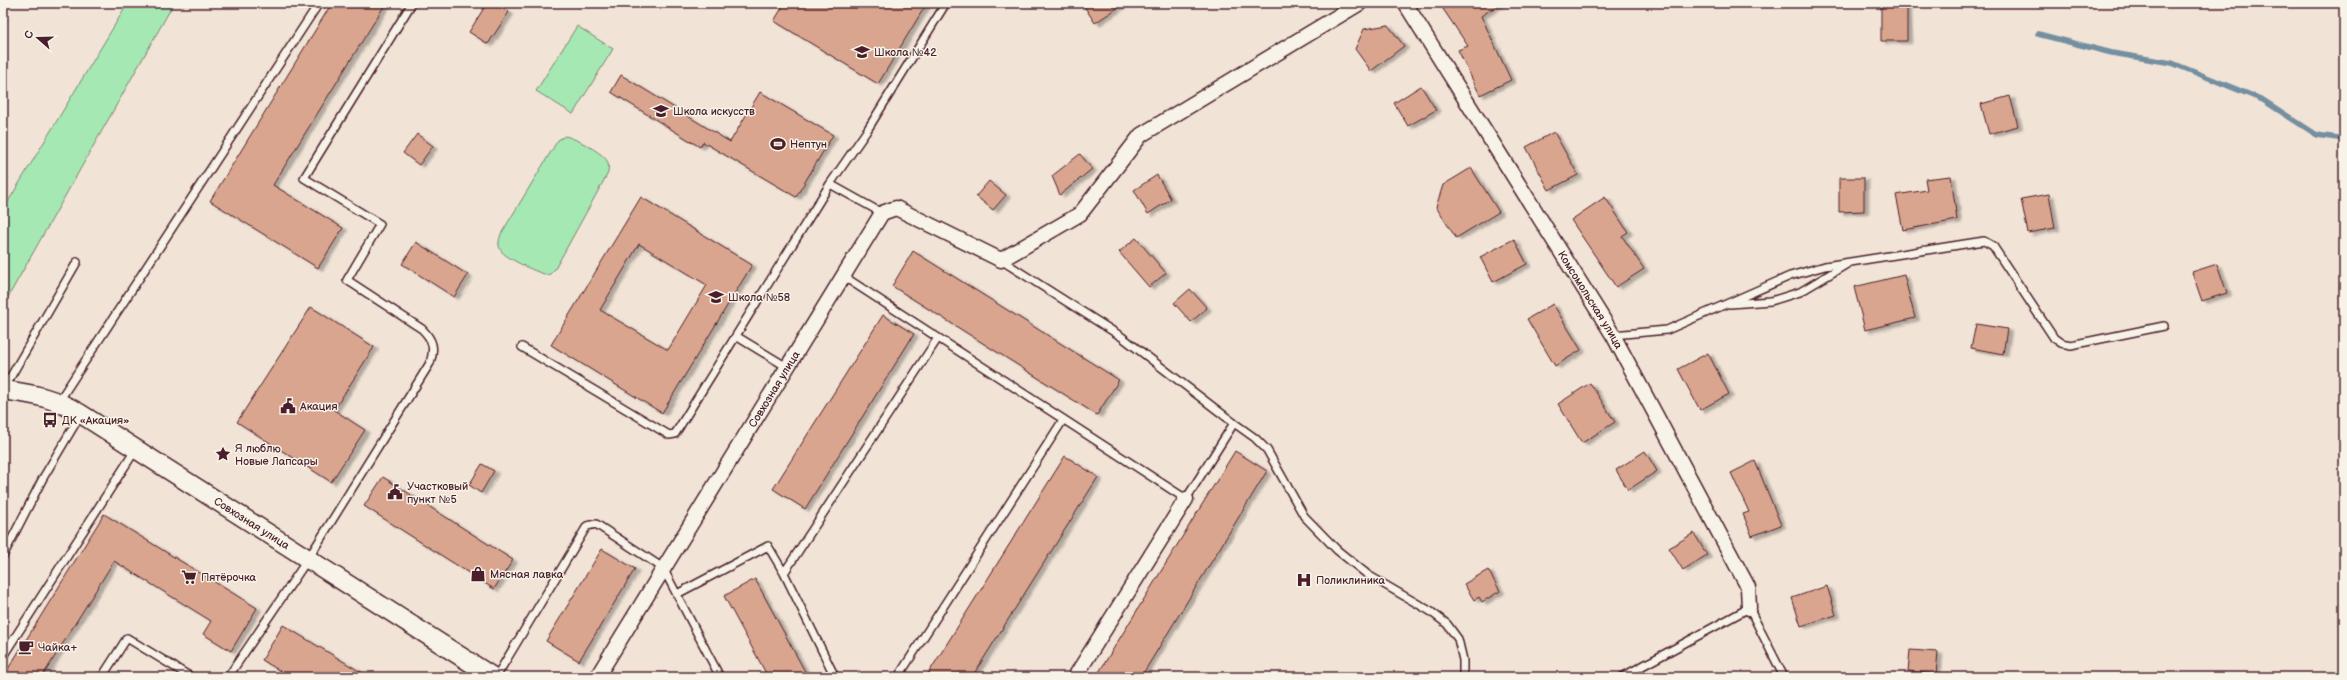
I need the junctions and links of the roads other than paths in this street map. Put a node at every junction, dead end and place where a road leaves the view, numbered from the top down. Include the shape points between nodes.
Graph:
1 (319, 3) edge
2 (412, 3) edge
3 (946, 3) edge
4 (1360, 3) edge
5 (1405, 3) edge
6 (830, 184) junction
7 (882, 213) junction
8 (1001, 260) junction
9 (78, 262) dead end
10 (1850, 262) junction
11 (843, 276) junction
12 (1724, 305) junction
13 (2164, 326) dead end
14 (1613, 335) junction
15 (736, 336) junction
16 (938, 338) junction
17 (522, 347) dead end
18 (787, 367) junction
19 (3, 390) edge
20 (59, 401) junction
21 (82, 414) junction
22 (1063, 420) junction
23 (1234, 423) junction
24 (136, 449) junction
25 (1186, 499) junction
26 (3, 556) edge
27 (308, 559) junction
28 (663, 568) junction
29 (784, 574) junction
30 (677, 594) junction
31 (1749, 608) junction
32 (3, 656) edge
33 (102, 677) edge
34 (191, 677) edge
35 (228, 677) edge
36 (492, 677) edge
37 (496, 677) edge
38 (597, 677) edge
39 (720, 677) edge
40 (835, 677) edge
41 (898, 677) edge
42 (1075, 677) edge
43 (1463, 677) edge
44 (1622, 677) edge
45 (1784, 677) edge

1 - 20 lane
2 - 27 lane via 304,178 380,224 347,280 422,329 431,339 434,351 430,363
3 - 6 lane via 866,132
4 - 8 street via 1141,135 1080,214
5 - 14 street, Комсомольская улица
6 - 7 lane
6 - 15 lane
7 - 8 street via 896,208
7 - 11 street, Совхозная улица
8 - 23 lane via 1122,337
9 - 19 lane
10 - 12 lane via 1790,276
10 - 12 lane via 1800,292 1771,301
10 - 13 lane via 1984,241 1993,246 2054,338 2061,343 2071,345
11 - 16 lane
11 - 18 street, Совхозная улица
12 - 14 lane via 1667,330
14 - 31 street, Комсомольская улица via 1748,587
15 - 17 lane via 675,434 669,435
15 - 18 lane
16 - 22 lane
16 - 29 lane
18 - 28 street, Совхозная улица
19 - 20 street, Совхозная улица via 36,394
20 - 21 street, Совхозная улица
21 - 24 street, Совхозная улица
21 - 26 lane via 43,478
22 - 25 lane
22 - 41 lane
23 - 25 lane
23 - 43 lane via 1267,450 1304,516 1337,550 1368,575 1430,611 1447,624 1458,639 1463,660
24 - 27 street, Совхозная улица
24 - 32 lane
25 - 42 street
27 - 35 lane
27 - 36 street, Совхозная улица
28 - 30 lane
28 - 37 lane via 596,524 587,526
28 - 38 street, Совхозная улица
29 - 30 lane via 768,546
29 - 40 lane
30 - 39 lane
31 - 44 lane
31 - 45 lane
33 - 34 lane via 127,638

